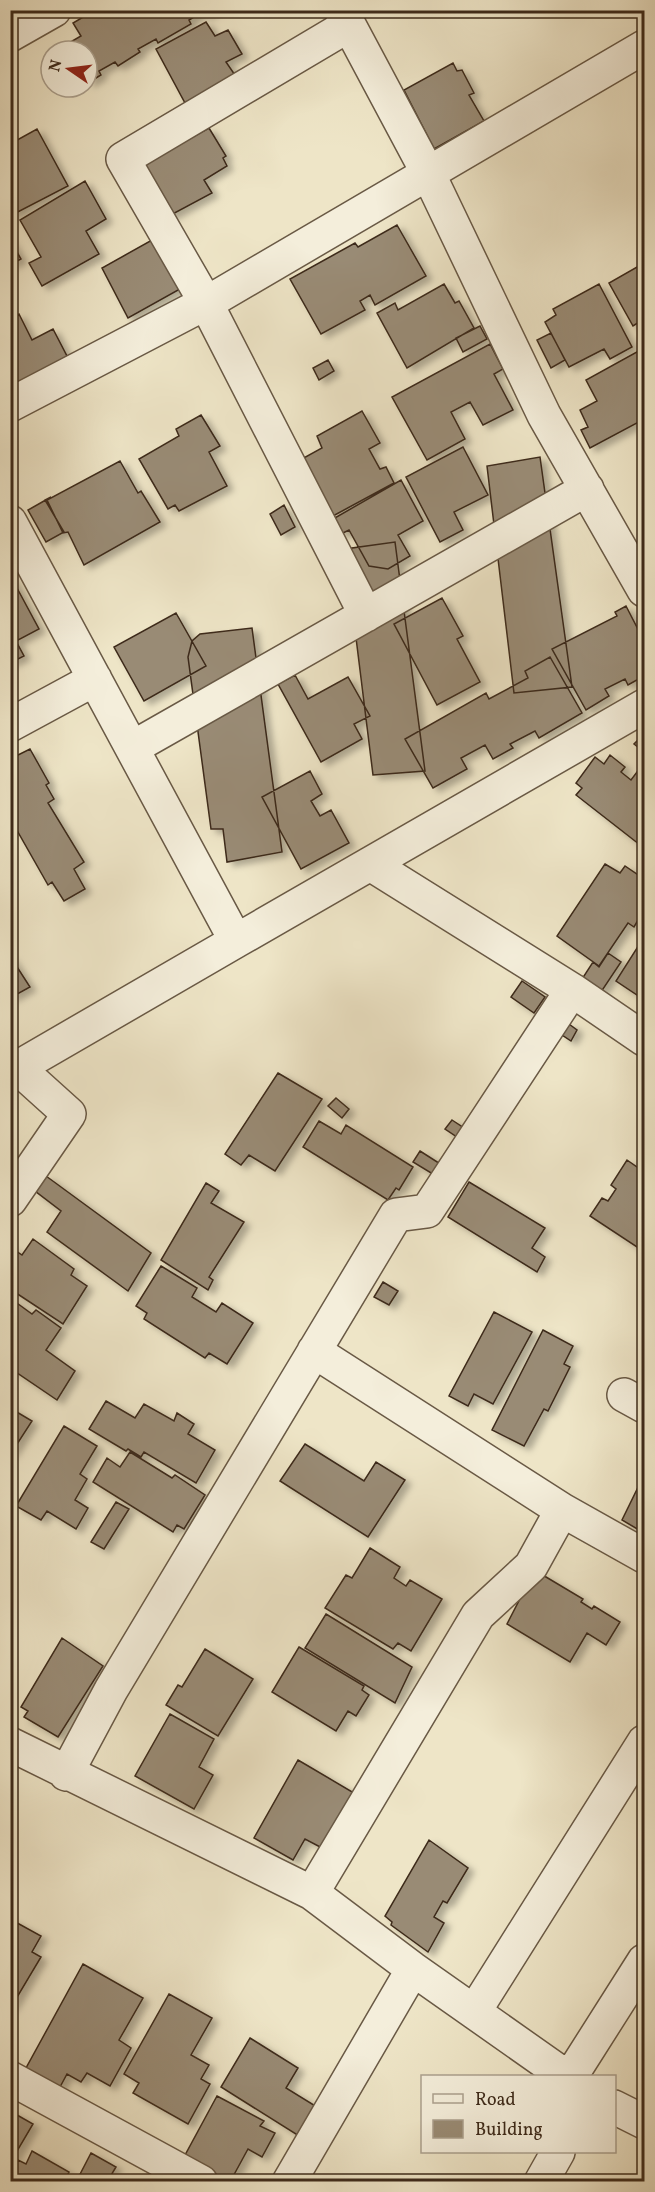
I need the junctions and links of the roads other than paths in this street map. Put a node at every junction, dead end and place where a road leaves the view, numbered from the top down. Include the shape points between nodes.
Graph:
1 (54, 10) edge
2 (345, 18) edge
3 (10, 34) edge
4 (643, 52) edge
5 (429, 175) junction
6 (206, 303) junction
7 (10, 405) edge
8 (587, 489) junction
9 (10, 522) edge
10 (645, 590) edge
11 (366, 615) junction
12 (95, 679) junction
13 (645, 706) edge
14 (10, 725) edge
15 (132, 748) junction
16 (372, 865) junction
17 (236, 941) junction
18 (572, 990) junction
19 (645, 1040) edge
20 (14, 1070) edge
21 (10, 1200) edge
22 (314, 1351) junction
23 (562, 1510) junction
24 (645, 1556) edge
25 (645, 1742) edge
26 (10, 1744) edge
27 (66, 1774) junction
28 (312, 1893) junction
29 (645, 1961) edge
30 (413, 1969) junction
31 (474, 2012) junction
32 (564, 2075) edge
33 (572, 2075) edge
34 (10, 2078) edge
35 (616, 2108) edge
36 (645, 2122) edge
37 (557, 2153) edge
38 (201, 2181) edge
39 (290, 2181) edge
40 (541, 2181) edge

1 - 3 street
2 - 5 street
2 - 6 street via 123,159
4 - 5 street
5 - 6 street
5 - 8 street via 544,415
6 - 7 street
6 - 11 street
8 - 10 street
8 - 11 street
9 - 12 street
11 - 15 street
12 - 14 street
12 - 15 street
13 - 16 street
15 - 17 street
16 - 17 street
16 - 18 street
17 - 20 street
18 - 19 street
18 - 22 street via 427,1211 396,1215
20 - 21 street via 69,1114
22 - 23 street
22 - 27 street via 111,1690
23 - 24 street
23 - 28 street via 531,1566 478,1615
25 - 31 street
26 - 27 street
27 - 28 street
28 - 30 street
29 - 33 street
30 - 31 street
30 - 39 street
31 - 32 street
34 - 38 street
35 - 36 street
37 - 40 street

